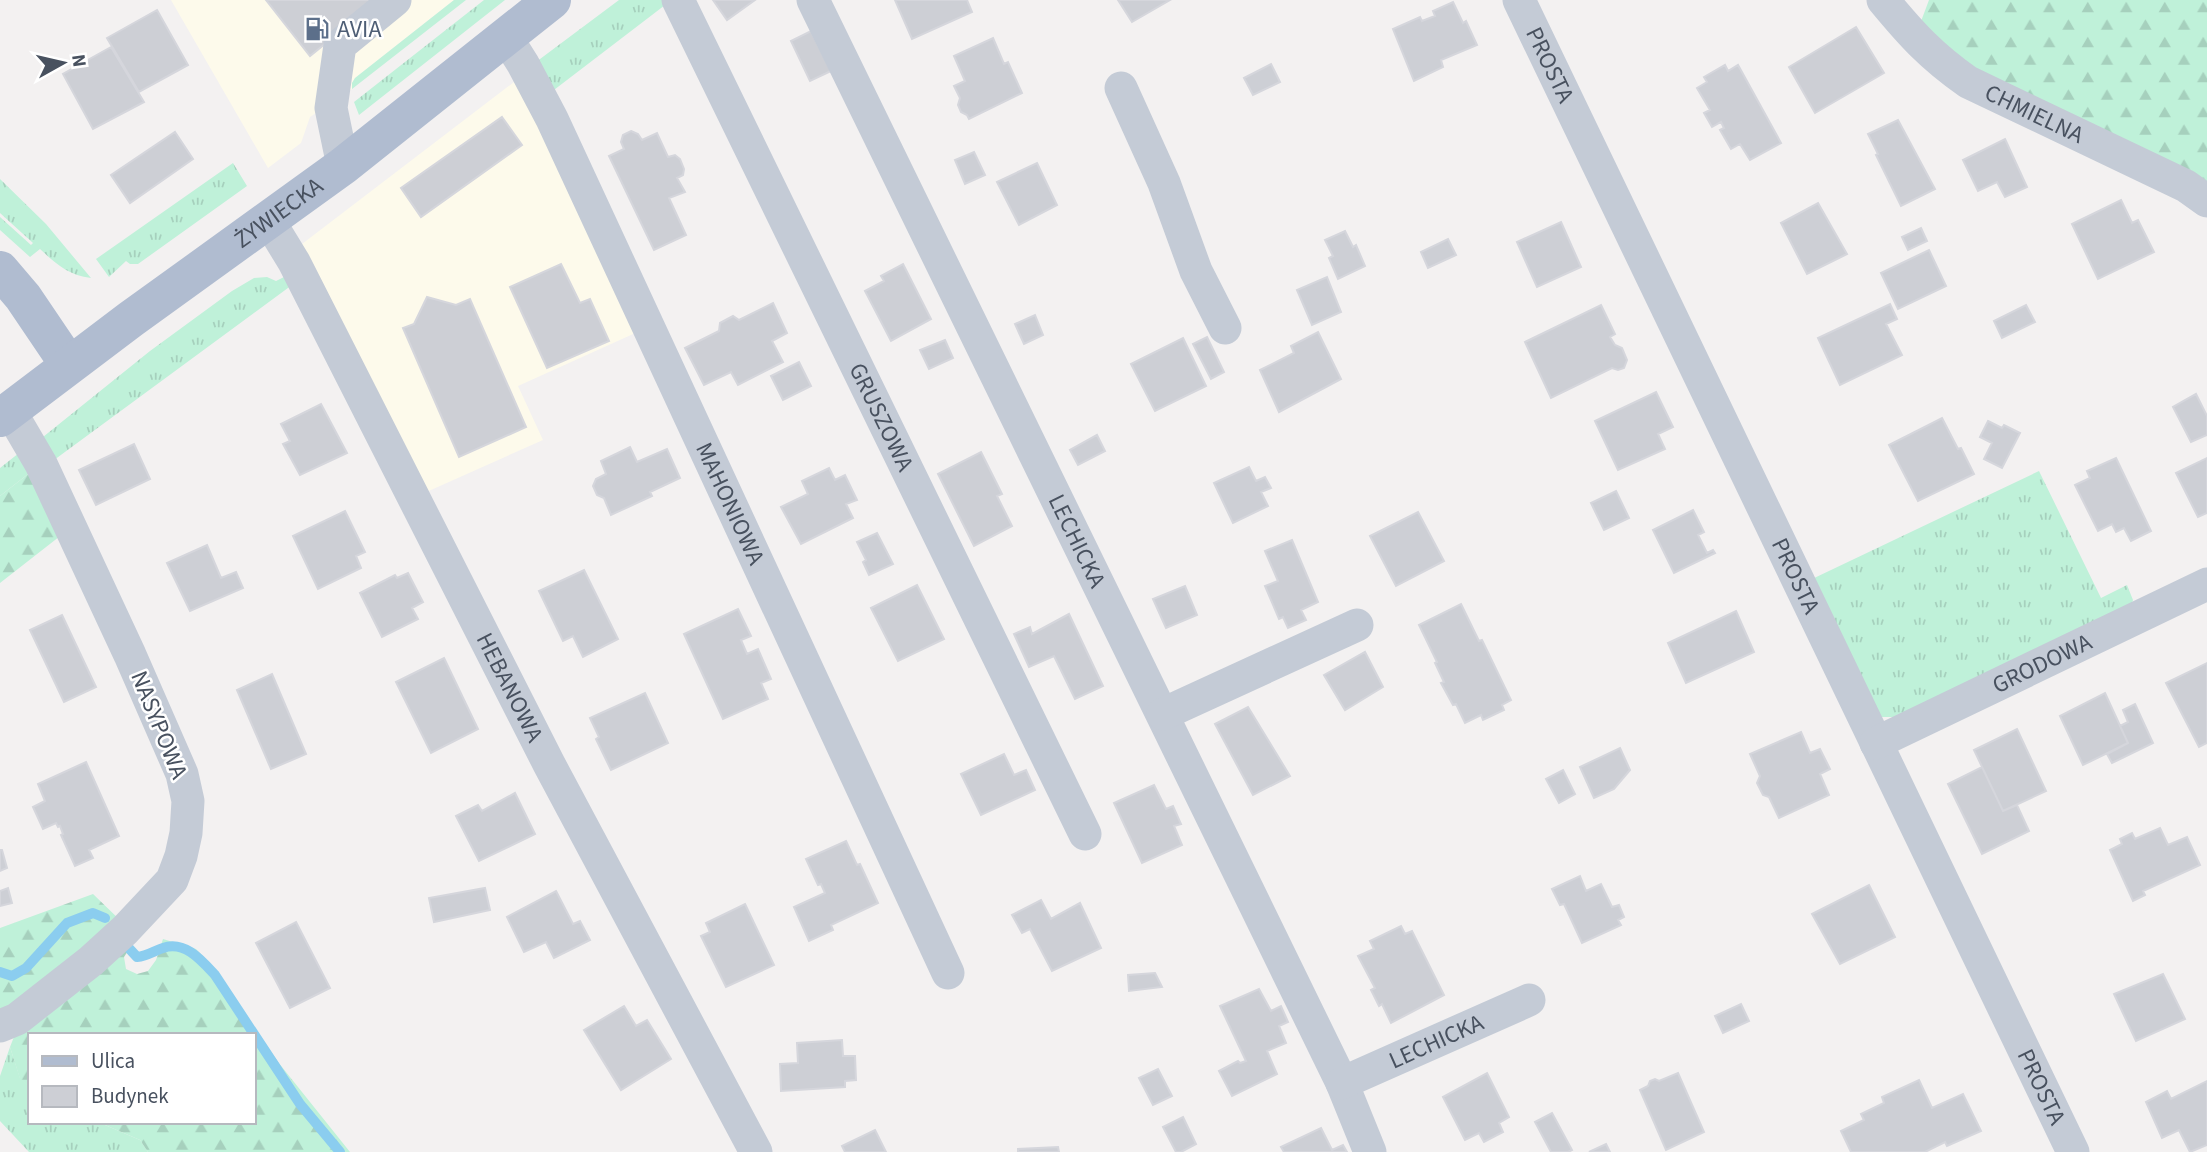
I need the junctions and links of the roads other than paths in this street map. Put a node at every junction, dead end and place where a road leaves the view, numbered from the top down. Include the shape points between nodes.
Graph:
1 (395, 0) edge
2 (552, 0) edge
3 (678, 0) edge
4 (813, 0) edge
5 (1519, 0) edge
6 (1883, 0) edge
7 (506, 37) junction
8 (1121, 88) dead end
9 (344, 166) junction
10 (2207, 201) edge
11 (269, 221) junction
12 (0, 270) edge
13 (1225, 327) dead end
14 (69, 365) junction
15 (5, 414) edge
16 (2207, 584) edge
17 (1357, 625) dead end
18 (1163, 714) junction
19 (1876, 743) junction
20 (1085, 834) dead end
21 (948, 973) dead end
22 (1529, 1000) dead end
23 (0, 1026) edge
24 (1342, 1083) junction
25 (757, 1152) edge
26 (1370, 1152) edge
27 (2073, 1152) edge

1 - 9 street via 340,45 331,108
2 - 7 main road, ŻYWIECKA
3 - 20 street, GRUSZOWA
4 - 18 street, LECHICKA
5 - 19 street, PROSTA
6 - 10 street, CHMIELNA via 1923,47 1968,82 2186,186
7 - 9 main road, ŻYWIECKA
7 - 21 street, MAHONIOWA via 552,119
8 - 13 street via 1164,183 1196,271
9 - 11 main road, ŻYWIECKA
11 - 14 main road, ŻYWIECKA
11 - 25 street, HEBANOWA via 549,764
12 - 14 main road
14 - 15 main road, ŻYWIECKA
15 - 23 street, NASYPOWA via 41,464 131,655 182,774 188,801 186,832 172,880 91,961 17,1019
16 - 19 street, GRODOWA
17 - 18 street
18 - 24 street, LECHICKA
19 - 27 street, PROSTA
22 - 24 street, LECHICKA
24 - 26 street, LECHICKA

